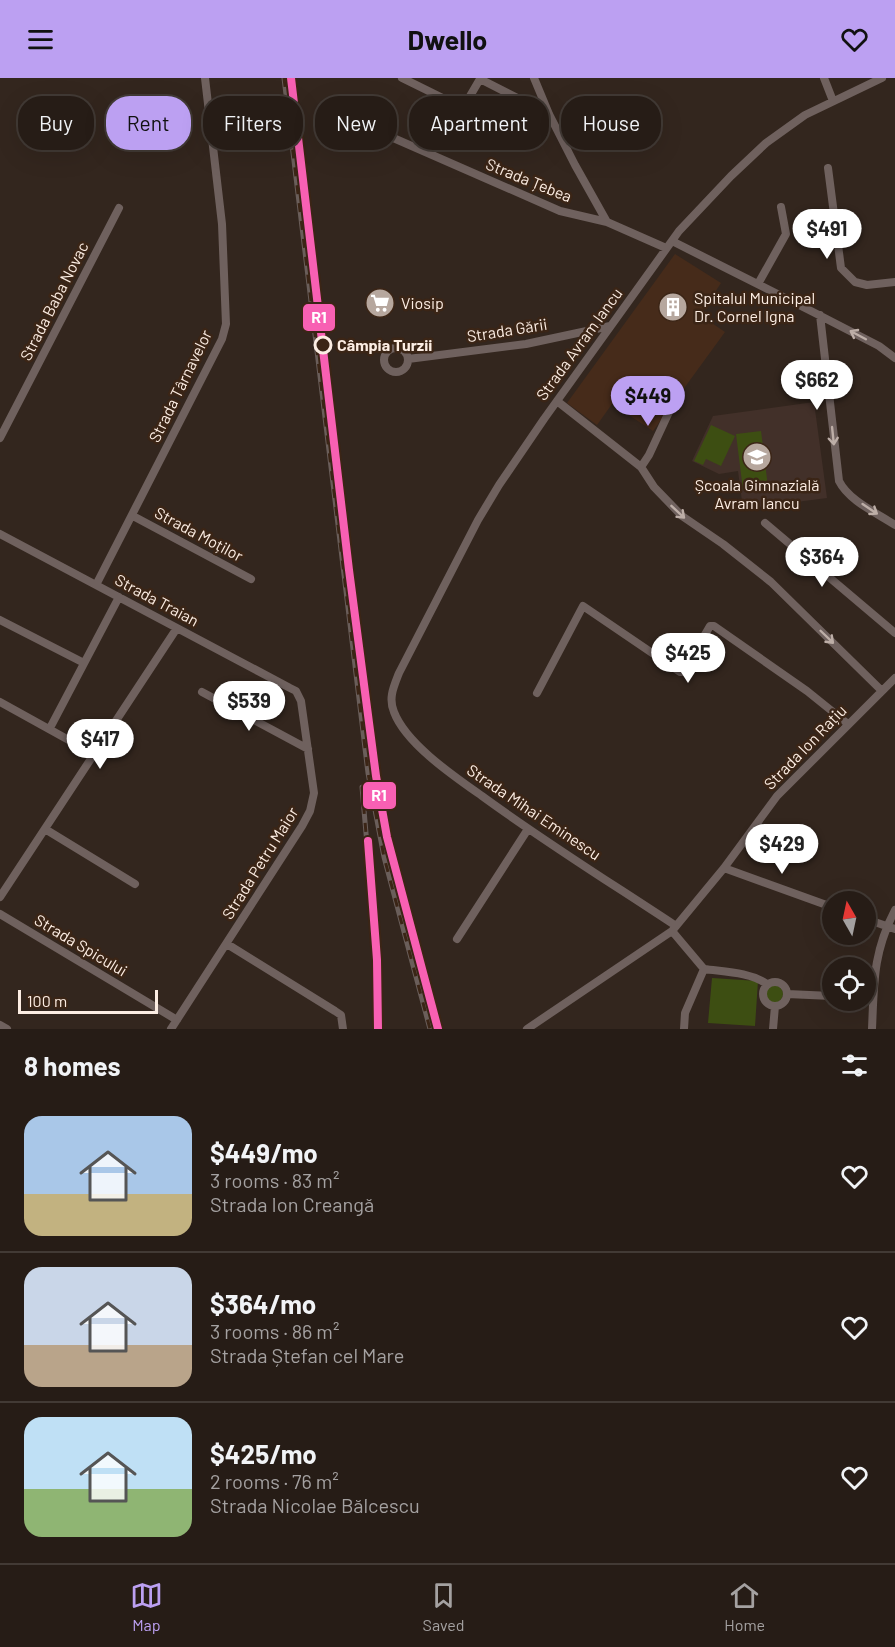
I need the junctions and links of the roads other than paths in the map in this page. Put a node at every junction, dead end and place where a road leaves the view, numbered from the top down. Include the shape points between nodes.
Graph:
1 (205, 78) edge
2 (402, 78) edge
3 (534, 78) edge
4 (824, 78) edge
5 (882, 78) edge
6 (439, 96) edge
7 (470, 96) edge
8 (514, 96) edge
9 (542, 96) edge
10 (833, 101) junction
11 (549, 114) edge
12 (397, 140) edge
13 (828, 168) dead end
14 (781, 207) dead end
15 (119, 208) dead end
16 (607, 222) junction
17 (669, 244) junction
18 (895, 282) edge
19 (758, 284) junction
20 (820, 315) junction
21 (610, 326) junction
22 (895, 357) edge
23 (408, 359) dead end
24 (675, 399) dead end
25 (557, 401) junction
26 (0, 438) edge
27 (640, 467) junction
28 (133, 516) junction
29 (765, 523) dead end
30 (895, 525) edge
31 (0, 534) edge
32 (251, 579) dead end
33 (96, 585) junction
34 (119, 597) junction
35 (0, 620) edge
36 (177, 628) junction
37 (895, 633) edge
38 (84, 663) junction
39 (895, 678) edge
40 (882, 691) junction
41 (202, 692) dead end
42 (537, 693) dead end
43 (298, 696) joint
44 (0, 702) edge
45 (392, 706) joint
46 (848, 724) junction
47 (50, 728) junction
48 (308, 749) junction
49 (94, 754) junction
50 (45, 829) junction
51 (528, 829) junction
52 (724, 868) junction
53 (135, 884) dead end
54 (0, 897) edge
55 (822, 903) edge
56 (895, 910) edge
57 (0, 914) edge
58 (876, 923) edge
59 (674, 928) junction
60 (891, 928) edge
61 (457, 939) dead end
62 (227, 944) junction
63 (876, 961) edge
64 (704, 969) junction
65 (767, 984) junction
66 (787, 994) junction
67 (822, 996) edge
68 (775, 1006) junction
69 (870, 1011) edge
70 (177, 1020) junction
71 (0, 1025) edge
72 (7, 1029) edge
73 (171, 1029) edge
74 (343, 1029) edge
75 (527, 1029) edge
76 (684, 1029) edge
77 (773, 1029) edge
78 (872, 1029) edge

1 - 28 street, Strada Târnavelor via 222,224 226,324
2 - 6 street
3 - 9 street
4 - 10 street
5 - 10 street, Strada Avram Iancu
7 - 8 street via 480,79
10 - 17 street, Strada Avram Iancu via 805,115 766,143
11 - 16 street
12 - 16 street, Strada Țebea via 560,211
13 - 18 street via 842,268 855,282
14 - 19 street via 786,234
15 - 26 street, Strada Baba Novac
16 - 17 street, Strada Țebea
17 - 19 street, Strada Țebea
17 - 21 street, Strada Avram Iancu
19 - 20 street, Strada Țebea
22 -> 20 street, Strada Țebea
20 -> 30 street via 839,481 850,495
21 - 23 street, Strada Gării via 526,344
21 - 25 street, Strada Avram Iancu
24 - 27 street
25 - 27 street
25 - 45 street, Strada Avram Iancu via 478,520 399,673 391,695
27 -> 40 street via 682,516 771,582
28 - 32 street, Strada Moților
28 - 33 street, Strada Târnavelor
29 - 37 street
31 - 33 street, Strada Traian
33 - 34 street, Strada Traian
34 - 36 street, Strada Traian
34 - 38 street
35 - 38 street
36 - 43 street, Strada Traian via 296,691
36 - 49 street
38 - 47 street
39 - 40 street, Strada Ion Rațiu
40 - 46 street, Strada Ion Rațiu
41 - 48 street
42 - 46 street via 584,606 680,672 710,626 714,626
43 - 48 street, Strada Petru Maior
44 - 47 street
45 - 51 street, Strada Mihai Eminescu via 414,741 440,766
46 - 52 street, Strada Ion Rațiu via 777,796
47 - 49 street
48 - 62 street, Strada Petru Maior via 314,793 310,812
49 - 50 street
50 - 53 street
50 - 54 street
51 - 59 street, Strada Mihai Eminescu
51 - 61 street
52 - 55 street
52 - 59 street, Strada Ion Rațiu
56 - 60 street
57 - 70 street, Strada Spicului
58 - 60 street
59 - 64 street, Strada Mihai Eminescu
59 - 75 street, Strada Ion Rațiu
60 - 63 street
62 - 70 street, Strada Petru Maior
62 - 74 street via 341,1015
64 - 65 street via 750,976
64 - 76 street via 685,1013
65 - 66 street via 780,983
65 - 68 street via 763,998
66 - 67 street
66 - 68 street via 784,1002
68 - 77 street
69 - 78 street
70 - 73 street, Strada Petru Maior
71 - 72 street

